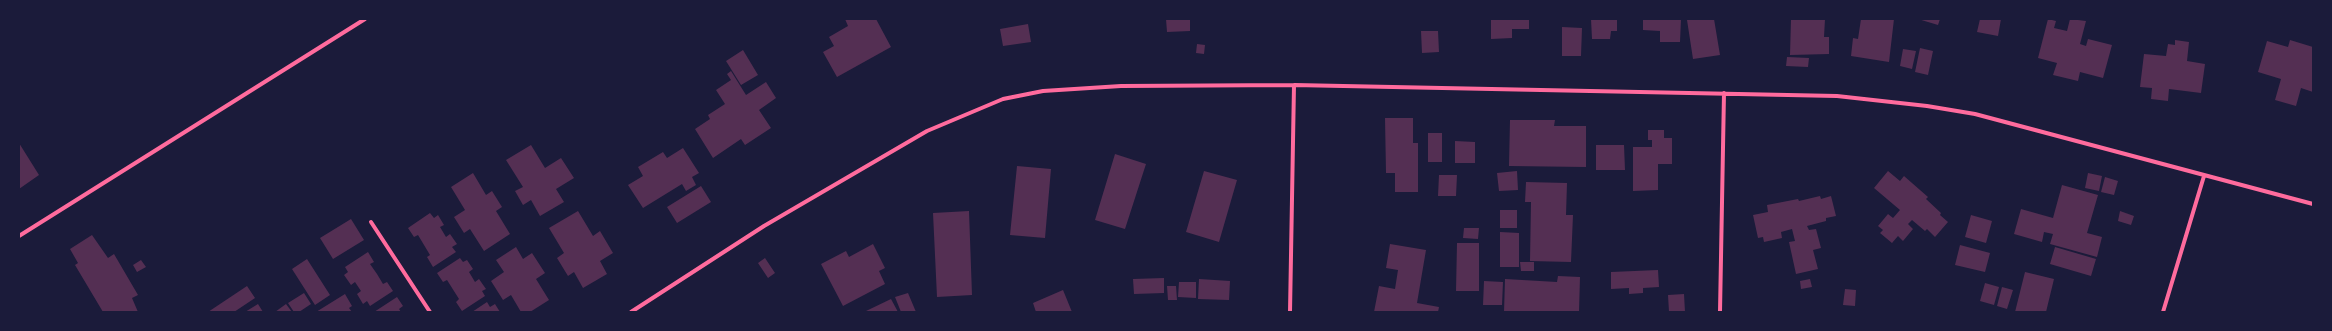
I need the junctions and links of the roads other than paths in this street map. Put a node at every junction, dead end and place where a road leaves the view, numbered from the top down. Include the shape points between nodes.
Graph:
1 (365, 19) edge
2 (1294, 85) junction
3 (1724, 93) junction
4 (2204, 176) junction
5 (2313, 204) edge
6 (371, 222) dead end
7 (19, 236) edge
8 (430, 312) edge
9 (631, 312) edge
10 (1290, 312) edge
11 (1720, 312) edge
12 (2163, 312) edge

1 - 7 street
2 - 3 street
2 - 9 street via 1121,86 1043,91 1003,99 927,131 764,226
2 - 10 street
3 - 4 street via 1838,96 1927,106 2014,124
3 - 11 street
4 - 5 street
4 - 12 street
6 - 8 street

